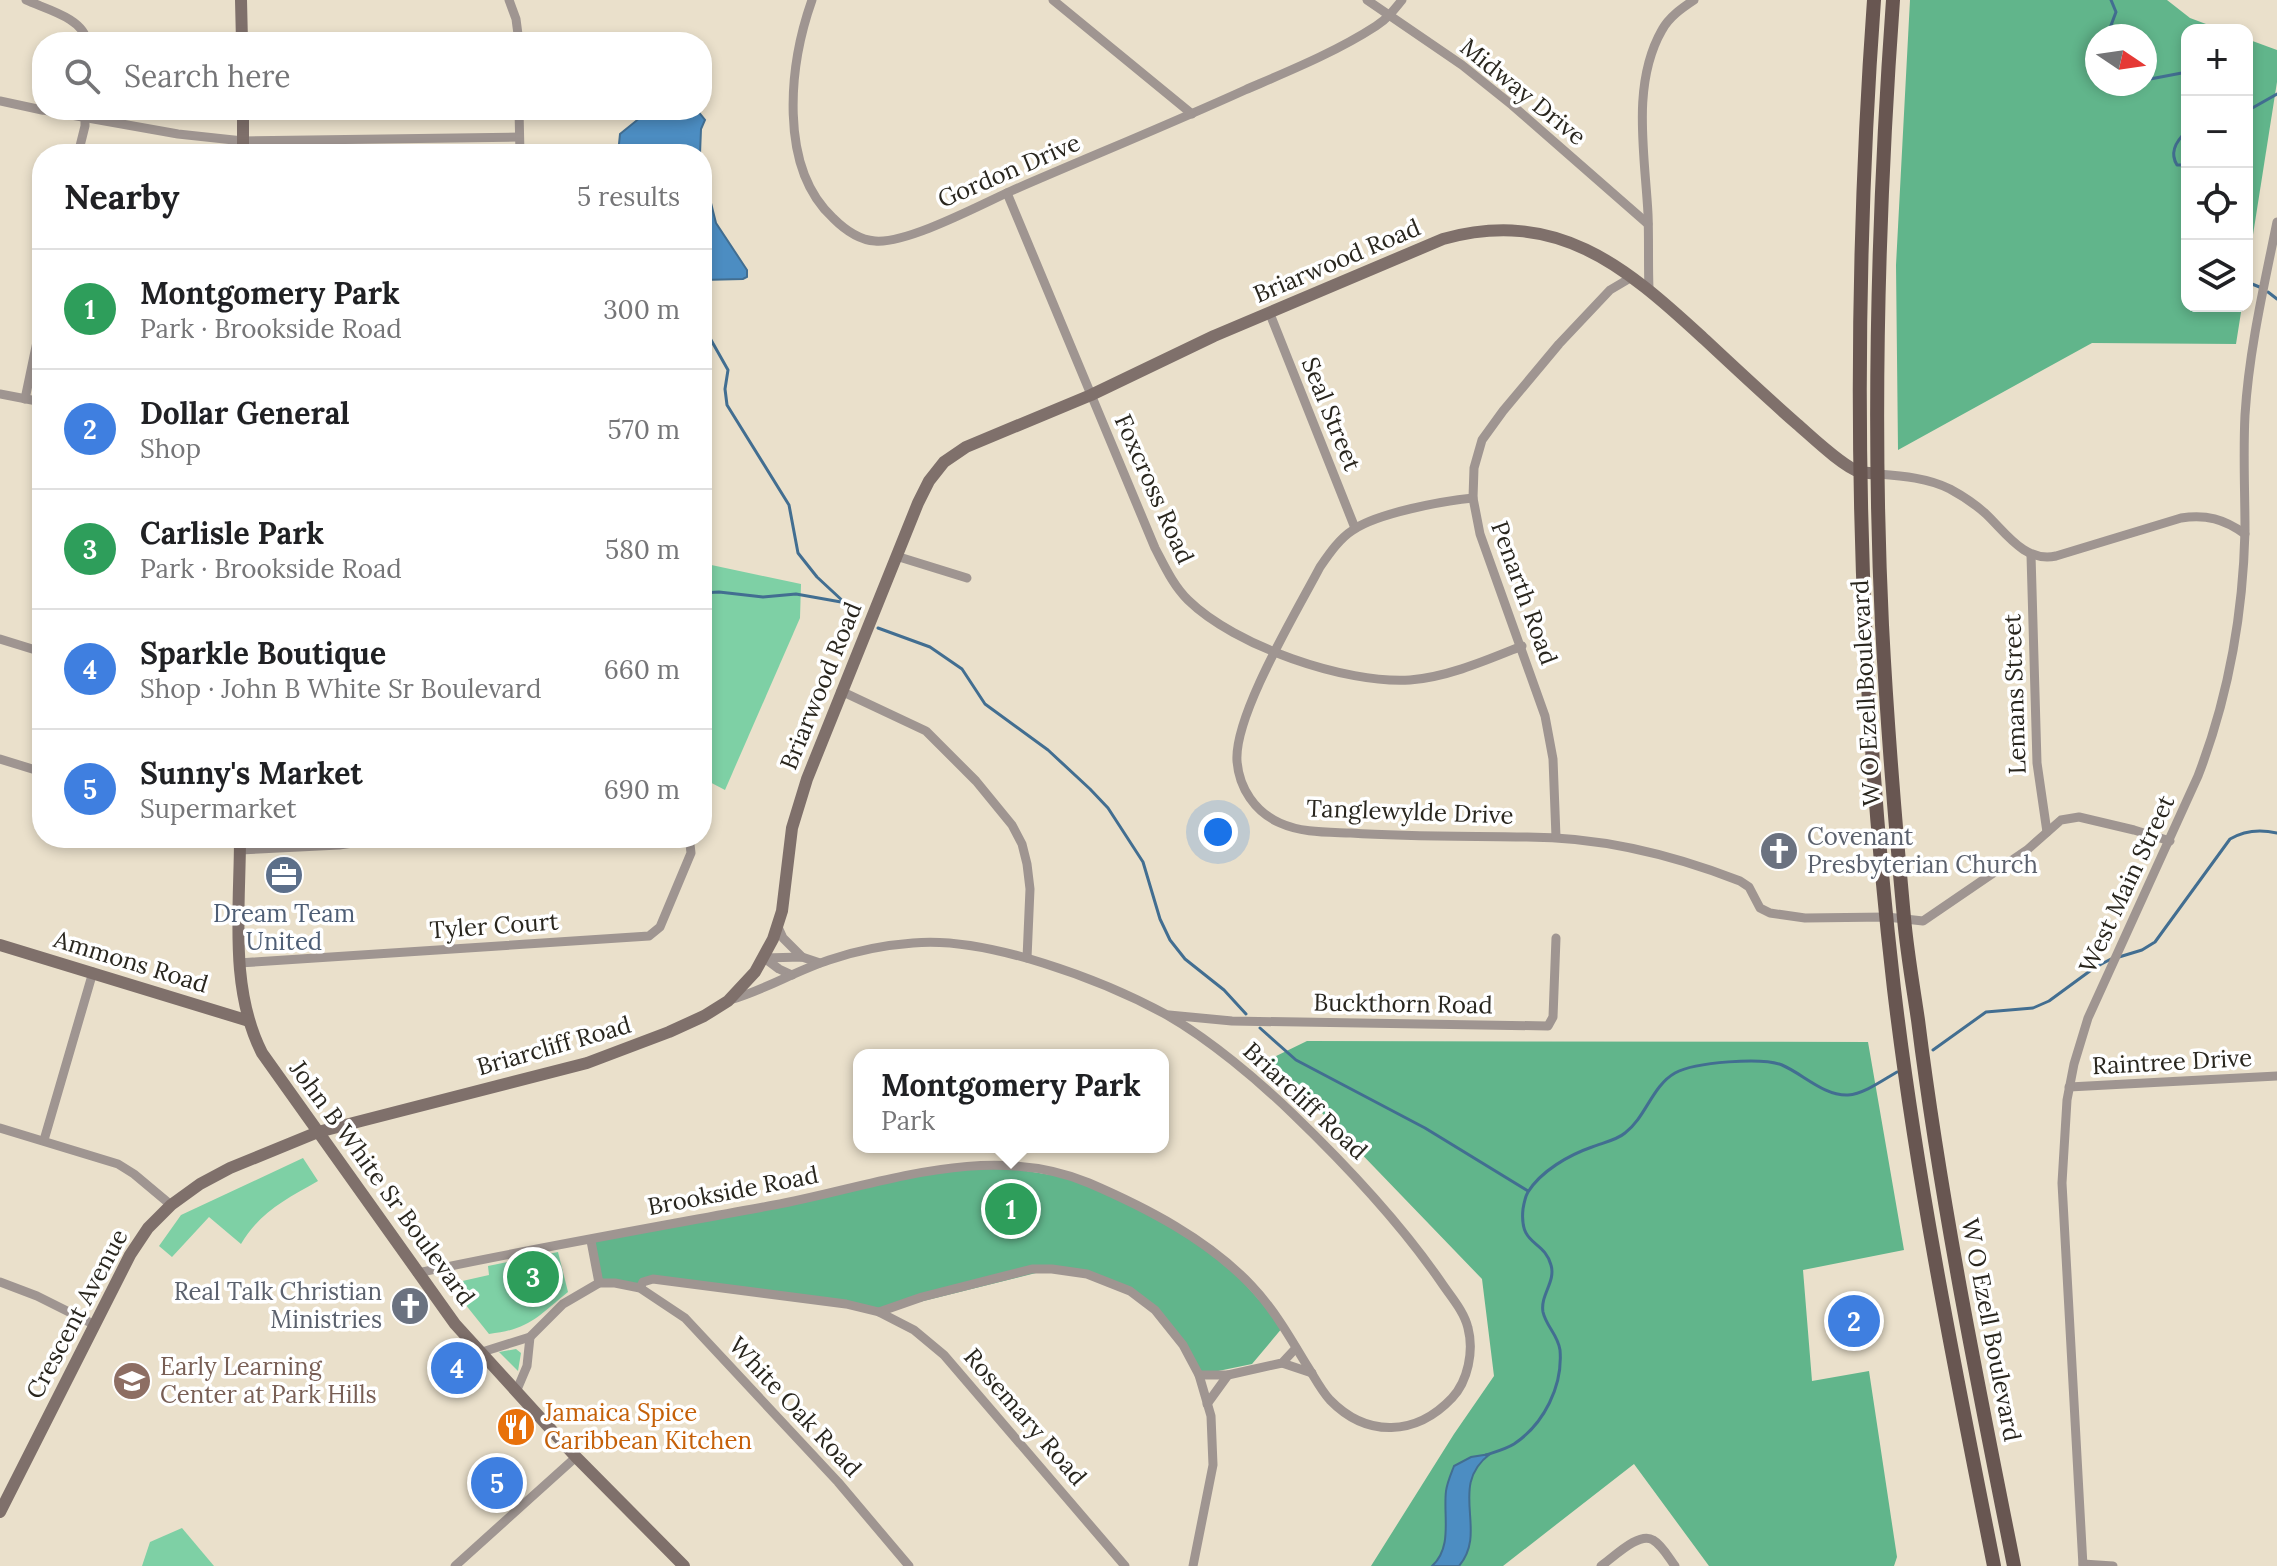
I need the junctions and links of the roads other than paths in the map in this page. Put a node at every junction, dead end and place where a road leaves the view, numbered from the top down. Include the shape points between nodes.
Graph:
1 (26, 0) edge
2 (241, 0) edge
3 (509, 0) edge
4 (812, 0) edge
5 (1053, 0) edge
6 (1367, 0) edge
7 (1402, 0) edge
8 (1694, 0) edge
9 (1874, 0) edge
10 (1893, 0) edge
11 (1390, 15) junction
12 (84, 32) edge
13 (242, 32) edge
14 (518, 32) edge
15 (0, 101) edge
16 (32, 108) edge
17 (1192, 114) junction
18 (85, 120) edge
19 (114, 120) edge
20 (243, 120) edge
21 (519, 120) edge
22 (519, 137) junction
23 (80, 144) edge
24 (224, 144) edge
25 (243, 144) edge
26 (343, 144) edge
27 (519, 144) edge
28 (1007, 193) junction
29 (2277, 222) edge
30 (1648, 224) junction
31 (1632, 277) junction
32 (1649, 289) junction
33 (1878, 291) junction
34 (1860, 293) junction
35 (1270, 314) junction
36 (32, 366) edge
37 (0, 394) edge
38 (1091, 395) junction
39 (25, 399) junction
40 (32, 400) edge
41 (1858, 472) junction
42 (1878, 474) junction
43 (1473, 498) junction
44 (1355, 528) junction
45 (2245, 534) junction
46 (2031, 555) junction
47 (896, 556) junction
48 (967, 578) dead end
49 (0, 639) edge
50 (1522, 646) junction
51 (32, 649) edge
52 (1276, 653) junction
53 (841, 691) junction
54 (0, 759) edge
55 (32, 769) edge
56 (2047, 832) junction
57 (1556, 837) junction
58 (2170, 841) junction
59 (240, 848) edge
60 (689, 848) edge
61 (1887, 917) junction
62 (1904, 919) junction
63 (778, 927) junction
64 (1556, 938) dead end
65 (0, 945) edge
66 (802, 957) junction
67 (764, 958) junction
68 (1027, 958) junction
69 (239, 963) junction
70 (820, 963) junction
71 (93, 972) junction
72 (792, 975) junction
73 (728, 1001) junction
74 (1169, 1015) junction
75 (249, 1021) junction
76 (2277, 1076) edge
77 (2069, 1087) junction
78 (0, 1128) edge
79 (318, 1132) junction
80 (44, 1140) junction
81 (171, 1205) junction
82 (591, 1241) junction
83 (1956, 1271) junction
84 (417, 1273) junction
85 (1938, 1274) junction
86 (0, 1282) edge
87 (599, 1283) junction
88 (640, 1288) junction
89 (879, 1312) junction
90 (95, 1325) junction
91 (530, 1337) junction
92 (1296, 1348) junction
93 (479, 1353) junction
94 (1282, 1363) junction
95 (1312, 1373) junction
96 (1199, 1375) junction
97 (1228, 1375) junction
98 (516, 1392) junction
99 (1979, 1395) junction
100 (1961, 1399) junction
101 (1207, 1404) junction
102 (576, 1457) junction
103 (5, 1491) edge
104 (0, 1512) edge
105 (2083, 1565) edge
106 (455, 1566) edge
107 (684, 1566) edge
108 (909, 1566) edge
109 (1125, 1566) edge
110 (1193, 1566) edge
111 (1601, 1566) edge
112 (1675, 1566) edge
113 (1994, 1566) edge
114 (2014, 1566) edge
115 (2113, 1566) edge

1 - 12 street via 73,21
2 - 13 street
3 - 14 street
4 - 28 street, Gordon Drive via 798,57 795,136 809,188 827,213 858,236 882,241
5 - 17 street
6 - 11 street, Midway Drive
7 - 11 street, Gordon Drive
8 - 30 street via 1662,30 1648,72 1643,125
9 - 34 main road, W O Ezell Boulevard
10 - 33 main road, W O Ezell Boulevard
11 - 17 street, Gordon Drive via 1296,67
11 - 30 street, Midway Drive via 1512,105
15 - 16 street
17 - 28 street, Gordon Drive
18 - 23 street
19 - 24 street
20 - 25 street
21 - 22 street
22 - 26 street
22 - 27 street
28 - 38 street, Foxcross Road
29 - 45 street, West Main Street via 2246,405
30 - 32 street
31 - 32 street, Briarwood Road
31 - 35 street, Briarwood Road via 1610,260 1562,240 1514,231 1466,233
31 - 43 street, Penarth Road via 1610,290 1492,425 1477,454
32 - 41 street, Briarwood Road via 1822,446
33 - 34 main road
33 - 42 main road, W O Ezell Boulevard
34 - 41 main road, W O Ezell Boulevard
35 - 38 street, Briarwood Road
35 - 44 street, Seal Street
36 - 39 street
37 - 39 street
38 - 47 street, Briarwood Road via 956,452 929,481
38 - 52 street, Foxcross Road via 1178,590 1226,629
39 - 40 street
41 - 42 street
41 - 61 main road, W O Ezell Boulevard via 1871,752
42 - 46 street via 1926,480 1952,490
42 - 62 main road, W O Ezell Boulevard via 1882,623
43 - 44 street, Tanglewylde Drive via 1415,508
43 - 50 street, Penarth Road via 1480,534
44 - 52 street, Tanglewylde Drive via 1320,567
45 - 46 street via 2222,520 2194,516 2056,556
45 - 58 street, West Main Street via 2226,685 2213,738
46 - 56 street, Lemans Street via 2037,763
47 - 48 street
47 - 53 street, Briarwood Road
49 - 51 street
50 - 52 street, Foxcross Road via 1441,674 1398,680 1340,672
50 - 57 street, Penarth Road via 1551,744
52 - 57 street, Tanglewylde Drive via 1237,750 1244,788 1268,817 1312,831
53 - 63 street, Briarwood Road via 799,803
53 - 68 street via 926,731 1012,825 1022,844 1030,889
54 - 55 street
56 - 58 street via 2061,820 2079,817
56 - 62 street via 1923,921
57 - 61 street, Tanglewylde Drive via 1623,845 1710,869 1745,883 1760,908 1770,913
58 - 77 street, West Main Street via 2110,966 2080,1041
59 - 69 street, John B White Sr Boulevard
60 - 69 street, Tyler Court via 660,927 649,936
61 - 62 street, Tanglewylde Drive
61 - 85 main road, W O Ezell Boulevard
62 - 83 main road, W O Ezell Boulevard
63 - 66 street
63 - 67 street, Briarwood Road
64 - 74 street, Buckthorn Road via 1553,1017 1548,1026 1232,1021
65 - 71 street, Ammons Road
66 - 67 street
66 - 70 street
67 - 72 street
67 - 73 street, Briarwood Road
68 - 70 street, Briarcliff Road via 954,943 914,943
68 - 74 street, Briarcliff Road
69 - 75 street, John B White Sr Boulevard
70 - 72 street, Briarcliff Road
71 - 75 street, Ammons Road
71 - 80 street
72 - 73 street, Briarcliff Road
73 - 79 street, Briarcliff Road via 669,1032 587,1063
74 - 95 street, Briarcliff Road via 1249,1075 1315,1135 1403,1231 1466,1321 1471,1346 1463,1380 1451,1399 1413,1426 1388,1429 1354,1417 1330,1399
75 - 79 street, John B White Sr Boulevard via 262,1053
76 - 77 street, Raintree Drive
77 - 105 street, West Main Street via 2062,1183
78 - 80 street
79 - 81 street, Crescent Avenue via 220,1172
79 - 84 street, John B White Sr Boulevard
80 - 81 street via 118,1164
81 - 90 street, Crescent Avenue via 138,1241
82 - 84 street, Brookside Road
82 - 87 street
82 - 92 street, Brookside Road via 910,1174 996,1166 1035,1169 1082,1180 1182,1231 1250,1284
83 - 85 main road
83 - 99 main road, W O Ezell Boulevard
84 - 93 street, John B White Sr Boulevard
85 - 100 main road, W O Ezell Boulevard
86 - 90 street
87 - 88 street
87 - 91 street via 563,1304
88 - 89 street, Rosemary Road via 653,1279
88 - 108 street, White Oak Road via 685,1318
89 - 96 street via 1032,1269 1087,1274 1130,1291 1155,1310
89 - 109 street, Rosemary Road via 914,1330 944,1355
90 - 103 street, Crescent Avenue
91 - 93 street
91 - 98 street via 527,1366
92 - 94 street
92 - 95 street, Brookside Road
93 - 98 street, John B White Sr Boulevard
94 - 95 street
94 - 97 street
96 - 97 street
96 - 101 street
97 - 101 street
98 - 102 street, John B White Sr Boulevard
99 - 100 main road
99 - 114 main road, W O Ezell Boulevard
100 - 113 main road, W O Ezell Boulevard
101 - 110 street via 1213,1465
102 - 106 street
102 - 107 street, John B White Sr Boulevard
103 - 104 street, Crescent Avenue
105 - 115 street
111 - 112 street via 1647,1538

